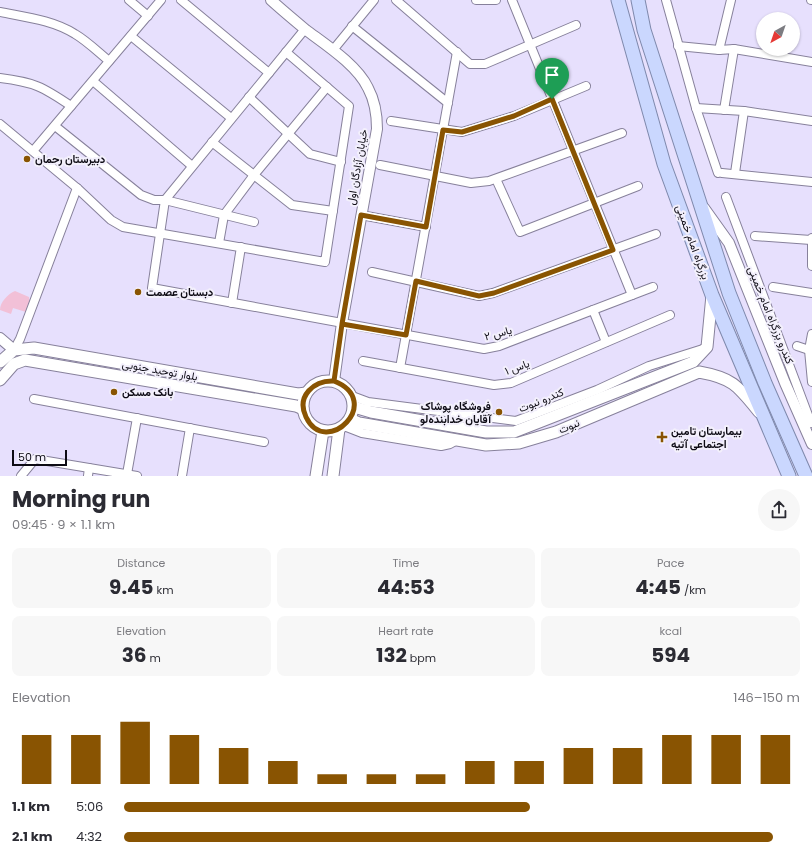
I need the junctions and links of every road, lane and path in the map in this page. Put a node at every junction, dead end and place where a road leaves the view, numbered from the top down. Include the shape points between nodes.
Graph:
1 (129, 0) edge
2 (161, 0) edge
3 (181, 0) edge
4 (271, 0) edge
5 (374, 0) edge
6 (396, 0) edge
7 (476, 0) edge
8 (496, 0) edge
9 (512, 0) edge
10 (618, 0) edge
11 (638, 0) edge
12 (666, 0) edge
13 (731, 0) edge
14 (0, 12) edge
15 (148, 16) junction
16 (576, 25) dead end
17 (352, 26) junction
18 (305, 29) junction
19 (644, 30) junction
20 (626, 34) junction
21 (131, 36) junction
22 (529, 43) junction
23 (678, 46) junction
24 (734, 48) junction
25 (333, 50) junction
26 (720, 50) junction
27 (286, 52) junction
28 (457, 52) junction
29 (109, 61) junction
30 (812, 62) edge
31 (269, 72) junction
32 (0, 78) edge
33 (93, 81) junction
34 (586, 86) dead end
35 (327, 87) junction
36 (249, 97) junction
37 (552, 99) junction
38 (448, 103) junction
39 (71, 106) junction
40 (696, 108) junction
41 (724, 110) junction
42 (744, 111) junction
43 (231, 118) junction
44 (391, 121) dead end
45 (812, 121) edge
46 (3, 126) edge
47 (55, 126) junction
48 (443, 130) junction
49 (622, 133) dead end
50 (289, 134) junction
51 (0, 136) edge
52 (212, 142) junction
53 (33, 151) junction
54 (573, 151) junction
55 (341, 162) junction
56 (380, 165) dead end
57 (192, 166) junction
58 (734, 174) junction
59 (254, 175) junction
60 (435, 176) junction
61 (496, 179) junction
62 (812, 182) edge
63 (638, 186) dead end
64 (77, 188) junction
65 (726, 197) dead end
66 (165, 200) junction
67 (699, 201) junction
68 (594, 203) junction
69 (333, 211) junction
70 (224, 215) junction
71 (361, 215) junction
72 (254, 222) dead end
73 (426, 227) junction
74 (161, 233) junction
75 (656, 234) dead end
76 (755, 236) dead end
77 (812, 239) edge
78 (218, 243) junction
79 (241, 247) junction
80 (613, 250) junction
81 (812, 264) edge
82 (372, 272) dead end
83 (416, 281) junction
84 (773, 286) dead end
85 (653, 287) dead end
86 (812, 293) edge
87 (632, 295) junction
88 (712, 296) junction
89 (232, 303) junction
90 (593, 310) junction
91 (670, 315) dead end
92 (342, 324) junction
93 (812, 334) edge
94 (406, 335) junction
95 (0, 338) edge
96 (606, 342) junction
97 (797, 346) dead end
98 (14, 350) junction
99 (809, 350) junction
100 (19, 361) junction
101 (363, 361) dead end
102 (0, 362) edge
103 (400, 368) junction
104 (0, 380) edge
105 (334, 381) junction
106 (812, 382) edge
107 (798, 390) junction
108 (306, 393) junction
109 (34, 399) dead end
110 (353, 401) junction
111 (303, 409) junction
112 (137, 418) junction
113 (764, 419) junction
114 (811, 423) dead end
115 (345, 424) junction
116 (190, 428) junction
117 (323, 431) junction
118 (264, 442) dead end
119 (812, 444) edge
120 (89, 472) edge
121 (127, 474) junction
122 (21, 476) edge
123 (138, 476) edge
124 (182, 476) edge
125 (316, 476) edge
126 (333, 476) edge
127 (789, 476) edge
128 (806, 476) edge

1 - 15 street
2 - 15 street
3 - 31 street
4 - 18 street, خیابان آزادگان اول
5 - 17 street
6 - 28 street
7 - 8 street
9 - 22 street
10 - 11 highway via 622,9 629,14 636,10
10 - 20 highway, بزرگراه امام خمینی
11 - 19 highway, بزرگراه امام خمینی
12 - 23 street
13 - 26 street
14 - 29 street via 67,29
15 - 21 street
16 - 22 street
17 - 25 street
17 - 38 street
18 - 25 street, خیابان آزادگان اول
18 - 27 street
19 - 20 highway via 640,21 634,20 627,25
19 - 67 highway, بزرگراه امام خمینی
20 - 88 highway, بزرگراه امام خمینی via 664,164
21 - 29 street
21 - 43 street
22 - 28 street via 485,64 470,64
22 - 37 street
23 - 26 street
23 - 40 street
24 - 26 street
24 - 30 street
24 - 41 street
25 - 71 street, خیابان آزادگان اول via 368,86 377,115 377,129
27 - 31 street
27 - 35 street
28 - 38 street
29 - 33 street
31 - 36 street
32 - 39 street via 24,81 42,87
33 - 39 street
33 - 57 street
34 - 37 street
35 - 50 street
35 - 55 street via 349,106
36 - 43 street
36 - 50 street
37 - 48 street via 514,116 462,132
37 - 54 street
38 - 48 street
39 - 47 street
40 - 41 street
40 - 58 street via 720,173
41 - 42 street
42 - 45 street
42 - 58 street
43 - 52 street
44 - 48 street
46 - 51 street
46 - 53 street
47 - 53 street
47 - 66 street via 140,195 154,200
48 - 60 street
49 - 54 street
50 - 55 street via 310,154
50 - 59 street
52 - 57 street
52 - 59 street
53 - 64 street
54 - 61 street
54 - 68 street
55 - 69 street
56 - 60 street
57 - 66 street
58 - 62 street
59 - 69 street via 292,205
59 - 70 street
60 - 61 street via 471,183
60 - 73 street
61 - 68 street via 520,232
63 - 68 street
64 - 74 street via 116,224
64 - 98 street
65 - 107 street
66 - 70 street
66 - 74 street
67 - 119 street, کندرو بزرگراه امام خمینی via 729,243
67 - 128 highway, بزرگراه امام خمینی via 729,293
68 - 80 street
69 - 79 street via 325,262
70 - 72 street
70 - 78 street
71 - 73 street
71 - 92 street, خیابان آزادگان اول
73 - 83 street
74 - 78 street
74 - 89 street, یاس ۲ via 152,288
75 - 80 street
76 - 77 street
77 - 81 street
78 - 79 street
79 - 89 street
80 - 83 street via 494,293 479,296
80 - 87 street
82 - 83 street
83 - 94 street
84 - 86 street
85 - 87 street, یاس ۲
87 - 90 street, یاس ۲
88 - 110 main road, نبوت via 707,347 693,362 514,432 486,432 371,412
88 - 113 highway, بزرگراه امام خمینی
89 - 92 street, یاس ۲
90 - 94 street, یاس ۲ via 500,346 484,349
90 - 96 street
91 - 96 street, یاس ۱
92 - 94 street, یاس ۲
92 - 105 street, خیابان آزادگان اول
93 - 99 street
94 - 103 street
95 - 98 street
96 - 103 street, یاس ۱ via 512,383 494,385
97 - 99 street
98 - 100 main road
98 - 102 main road
98 - 108 main road, بلوار توحید جنوبی via 34,348 298,394
99 - 106 street
100 - 104 main road
100 - 111 main road, بلوار توحید جنوبی via 32,360
101 - 103 street, یاس ۱
105 - 108 main road via 318,383
105 - 110 main road via 347,389
106 - 107 street
107 - 114 street
108 - 111 main road
109 - 112 street
110 - 115 main road
111 - 117 main road via 310,423
112 - 116 street
112 - 121 street
113 - 115 main road, نبوت via 738,386 719,375 699,372 556,432 520,443 486,446 359,424
113 - 127 highway, بزرگراه امام خمینی
115 - 117 main road
115 - 126 main road
116 - 118 street
116 - 124 street
117 - 125 main road
120 - 121 street
120 - 122 street via 35,459
121 - 123 street

